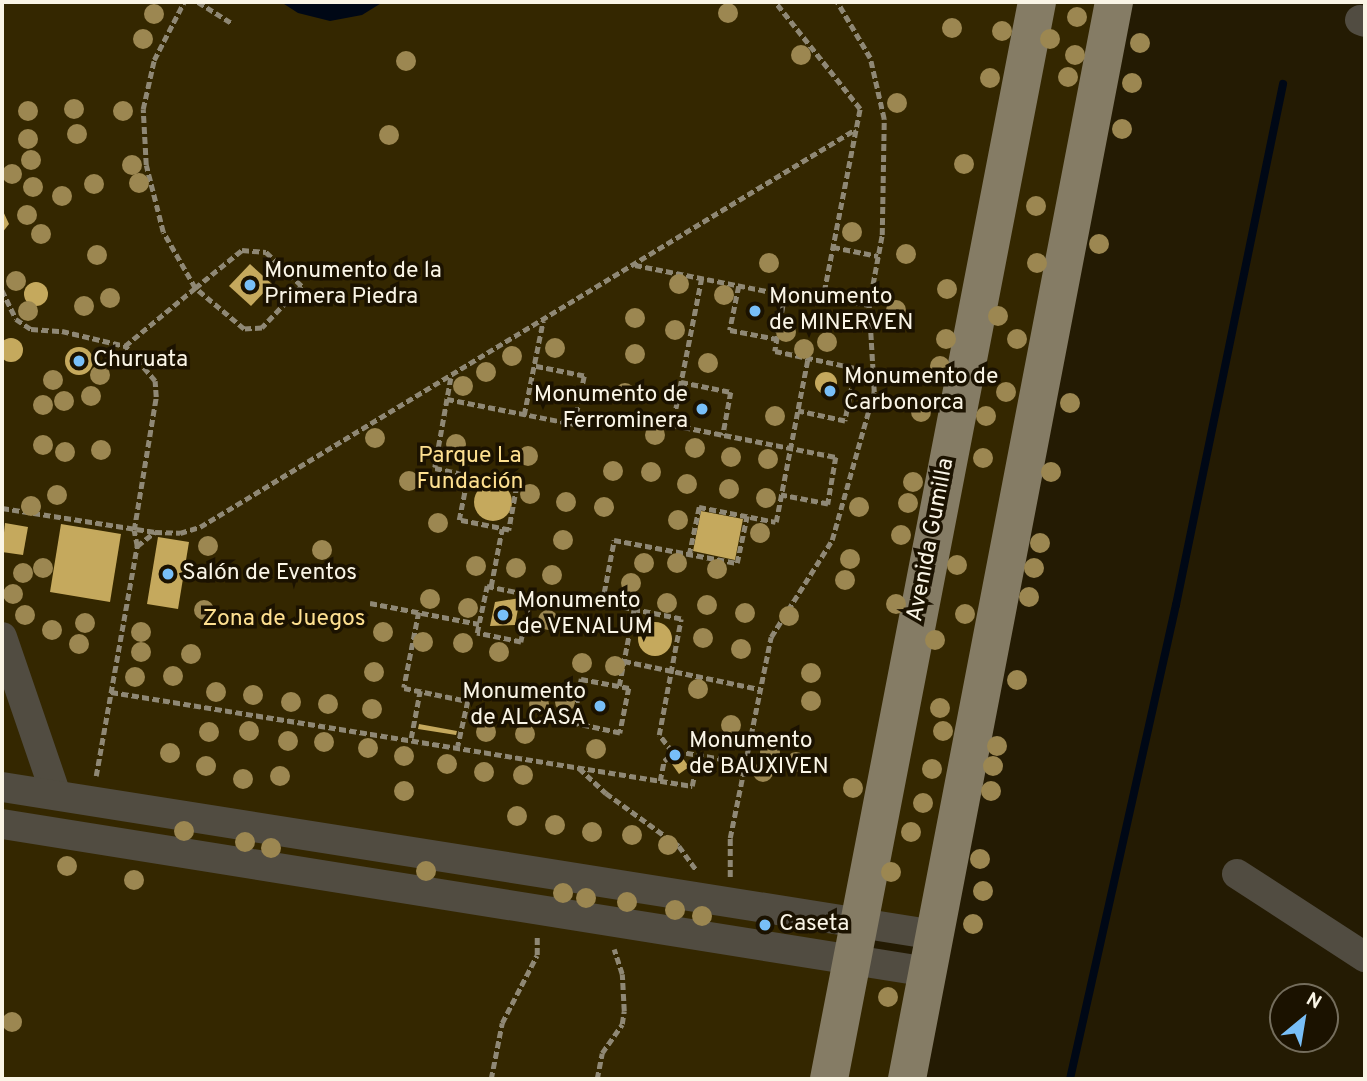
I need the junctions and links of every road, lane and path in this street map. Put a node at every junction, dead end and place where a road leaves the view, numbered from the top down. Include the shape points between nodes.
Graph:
1 (184, 2) edge
2 (198, 2) edge
3 (775, 2) edge
4 (837, 2) edge
5 (1037, 2) edge
6 (1114, 2) edge
7 (230, 23) dead end
8 (856, 130) junction
9 (833, 247) junction
10 (878, 256) junction
11 (635, 265) junction
12 (702, 278) junction
13 (739, 286) junction
14 (195, 288) junction
15 (2, 290) edge
16 (785, 295) junction
17 (823, 296) junction
18 (869, 305) junction
19 (543, 321) junction
20 (777, 339) junction
21 (125, 346) junction
22 (808, 358) junction
23 (534, 366) junction
24 (451, 378) junction
25 (681, 382) junction
26 (447, 399) junction
27 (797, 411) junction
28 (524, 415) junction
29 (723, 435) junction
30 (790, 448) junction
31 (468, 475) junction
32 (781, 495) junction
33 (2, 508) edge
34 (747, 516) junction
35 (502, 529) junction
36 (134, 530) junction
37 (155, 532) junction
38 (137, 546) junction
39 (689, 555) junction
40 (491, 587) junction
41 (370, 603) dead end
42 (634, 610) junction
43 (419, 612) junction
44 (479, 624) junction
45 (2, 637) edge
46 (624, 661) junction
47 (672, 671) junction
48 (619, 686) junction
49 (759, 689) junction
50 (111, 691) junction
51 (420, 691) junction
52 (411, 738) junction
53 (458, 746) junction
54 (672, 752) junction
55 (699, 754) junction
56 (745, 763) junction
57 (579, 767) junction
58 (660, 781) junction
59 (2, 787) edge
60 (56, 795) junction
61 (91, 801) junction
62 (2, 824) edge
63 (1237, 874) dead end
64 (700, 877) dead end
65 (729, 882) dead end
66 (528, 908) junction
67 (610, 920) junction
68 (935, 934) junction
69 (855, 941) junction
70 (1365, 957) edge
71 (928, 972) junction
72 (491, 1079) edge
73 (597, 1079) edge
74 (829, 1079) edge
75 (908, 1079) edge

1 - 14 path via 154,60 143,109 142,141 163,232
2 - 7 path
3 - 8 path via 860,109
4 - 10 path via 870,58 881,98 883,219
5 - 69 main road, Avenida Gumilla
6 - 68 main road
8 - 9 path
8 - 11 path
9 - 10 path
9 - 17 path
10 - 18 path
11 - 12 path
11 - 19 path
12 - 13 path
12 - 25 path
13 - 16 path
13 - 20 path via 730,330
14 - 14 path via 242,250 266,252 302,286 262,328 234,325
14 - 21 path
15 - 21 path via 16,319 31,329 62,331
16 - 17 path via 822,302
16 - 20 path
17 - 18 path
18 - 49 path via 874,392 841,517 771,637
19 - 23 path
19 - 24 path
20 - 22 path via 775,351
21 - 36 path via 155,381
22 - 27 path
22 - 27 path via 856,368 845,421
23 - 28 path
23 - 28 path via 584,376 574,424
24 - 26 path
24 - 37 path via 225,516 180,534
25 - 29 path via 731,392
25 - 29 path via 673,425
26 - 28 path
26 - 31 path via 435,468
27 - 30 path
29 - 30 path
30 - 32 path
30 - 32 path via 836,457 828,504
31 - 35 path via 459,520
31 - 35 path via 517,486 509,530
32 - 34 path via 776,522
33 - 36 path
34 - 39 path via 737,564
34 - 39 path via 699,507
35 - 40 path
36 - 37 path
36 - 38 path
37 - 38 path
38 - 50 path
39 - 42 path via 614,540 602,603
40 - 44 path via 486,586
40 - 44 path via 531,595 521,642 477,633
41 - 43 path
42 - 46 path
42 - 47 path via 681,619
43 - 44 path
43 - 51 path via 404,688
45 - 60 street
46 - 47 path
46 - 48 path
47 - 49 path
47 - 54 path via 659,735
48 - 48 path via 629,688 620,733 573,723 582,679
49 - 56 path
50 - 52 path
50 - 61 path
51 - 52 path
51 - 53 path via 468,701
52 - 53 path
53 - 57 path
54 - 55 path
54 - 58 path via 664,761
55 - 56 path
55 - 58 path via 692,786
56 - 65 path via 730,838
57 - 58 path
57 - 64 path via 606,793 679,846
59 - 60 street
60 - 61 street
61 - 69 street
62 - 66 street
63 - 70 street
66 - 67 street
66 - 72 path via 536,931 537,955 502,1023
67 - 69 street
67 - 73 path via 624,1011 622,1024 602,1053
68 - 69 street
68 - 71 main road
69 - 71 street
69 - 74 main road, Avenida Gumilla
71 - 75 main road

